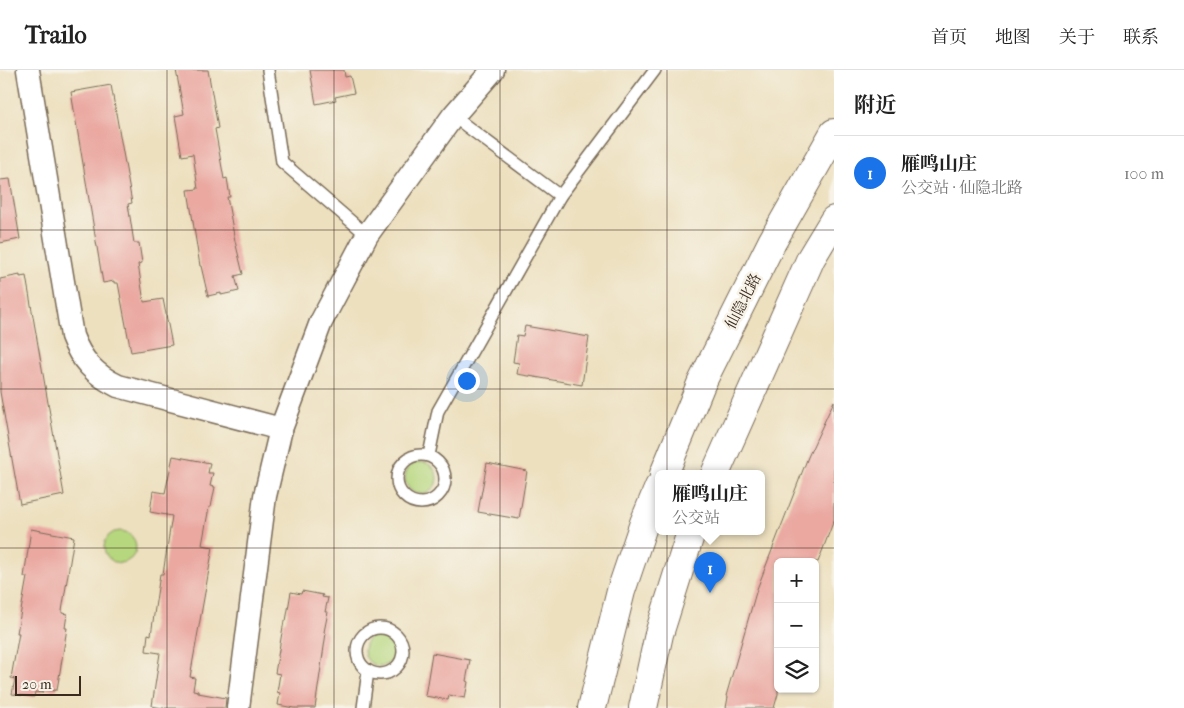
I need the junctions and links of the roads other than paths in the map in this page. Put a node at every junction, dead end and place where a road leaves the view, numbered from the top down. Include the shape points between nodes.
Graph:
1 (28, 70) edge
2 (268, 70) edge
3 (493, 70) edge
4 (655, 70) edge
5 (453, 116) junction
6 (834, 133) edge
7 (560, 196) junction
8 (834, 220) edge
9 (367, 235) junction
10 (281, 429) junction
11 (429, 455) junction
12 (666, 470) edge
13 (717, 470) edge
14 (655, 497) edge
15 (690, 535) edge
16 (368, 671) junction
17 (238, 708) edge
18 (363, 708) edge
19 (592, 708) edge
20 (643, 708) edge

1 - 10 street via 72,336 85,362 118,386
2 - 9 lane via 282,162
3 - 5 street
4 - 7 lane
5 - 7 lane
5 - 9 street
6 - 12 main road, 仙隐北路 via 772,242 701,384
7 - 11 lane via 438,411
8 - 13 main road via 811,258
9 - 10 street via 320,322
10 - 17 street via 265,496
11 - 11 lane via 442,466 446,482 438,497 422,503 414,502 401,492 397,475 405,460 420,454
14 - 19 main road via 621,590
15 - 20 main road via 659,634
16 - 16 lane via 358,657 360,640 374,629 391,631 402,645 400,662 386,673
16 - 18 lane

